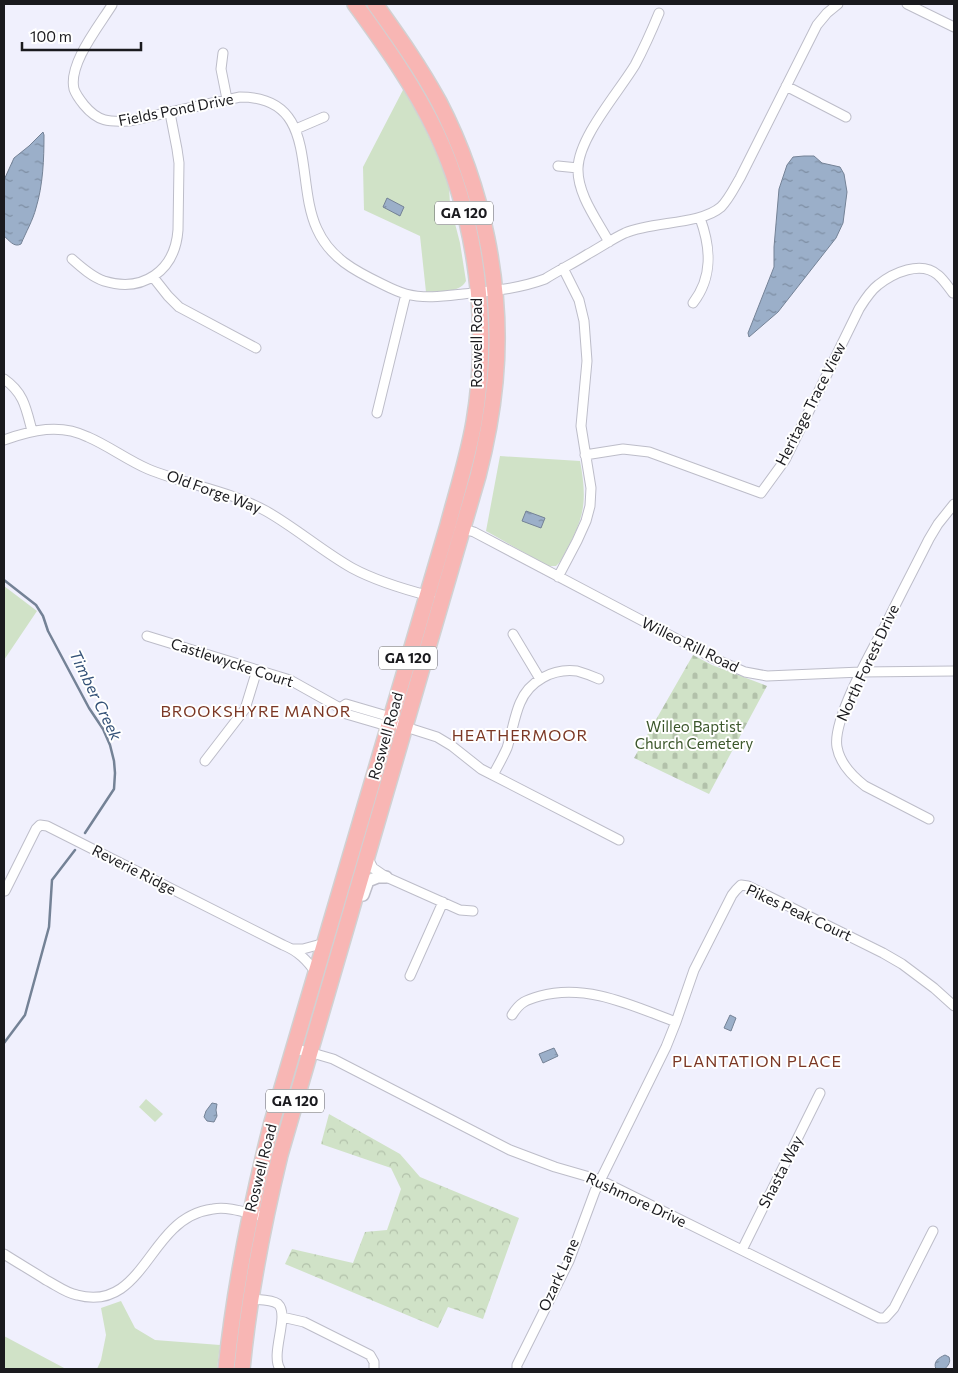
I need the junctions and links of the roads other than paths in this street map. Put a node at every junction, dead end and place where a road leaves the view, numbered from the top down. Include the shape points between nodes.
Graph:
1 (355, 4) edge
2 (374, 4) edge
3 (838, 4) edge
4 (907, 4) edge
5 (112, 5) dead end
6 (659, 13) dead end
7 (954, 27) edge
8 (223, 53) dead end
9 (786, 86) junction
10 (227, 99) junction
11 (170, 113) junction
12 (324, 117) dead end
13 (846, 117) dead end
14 (296, 129) junction
15 (558, 166) dead end
16 (578, 168) junction
17 (700, 218) junction
18 (609, 242) junction
19 (72, 259) dead end
20 (563, 268) junction
21 (153, 277) junction
22 (494, 291) junction
23 (478, 293) junction
24 (406, 294) junction
25 (953, 294) dead end
26 (693, 303) dead end
27 (256, 348) dead end
28 (4, 379) edge
29 (378, 413) dead end
30 (32, 431) junction
31 (4, 440) edge
32 (585, 455) junction
33 (954, 504) edge
34 (448, 525) junction
35 (463, 529) junction
36 (558, 577) junction
37 (427, 595) junction
38 (442, 599) junction
39 (513, 634) dead end
40 (147, 636) dead end
41 (257, 670) junction
42 (954, 671) edge
43 (861, 672) junction
44 (540, 679) junction
45 (599, 679) dead end
46 (390, 722) junction
47 (406, 726) junction
48 (205, 761) dead end
49 (492, 775) junction
50 (929, 819) dead end
51 (619, 840) dead end
52 (367, 857) junction
53 (386, 877) junction
54 (6, 890) dead end
55 (443, 902) junction
56 (473, 911) dead end
57 (344, 933) junction
58 (325, 943) junction
59 (293, 949) junction
60 (316, 972) junction
61 (410, 976) dead end
62 (954, 1006) edge
63 (512, 1014) dead end
64 (676, 1022) junction
65 (294, 1049) junction
66 (309, 1052) junction
67 (820, 1094) dead end
68 (600, 1180) junction
69 (250, 1214) junction
70 (265, 1217) junction
71 (933, 1230) dead end
72 (742, 1250) junction
73 (4, 1254) edge
74 (251, 1299) junction
75 (282, 1317) junction
76 (226, 1369) edge
77 (242, 1369) edge
78 (280, 1369) edge
79 (374, 1369) edge
80 (517, 1369) edge

1 - 23 highway, Roswell Road / GA 120 via 406,77 437,134 464,214
2 - 22 highway, Roswell Road / GA 120 via 424,75 458,144 483,222
3 - 9 street via 817,25
4 - 7 street
5 - 11 street, Fields Pond Drive via 77,62 73,80 76,95 94,115 111,122
6 - 16 street via 635,64 589,133
8 - 10 street via 221,69
9 - 13 street
9 - 17 street via 728,198 712,213
10 - 11 street, Fields Pond Drive
10 - 14 street, Fields Pond Drive via 251,97 272,104 282,110
11 - 21 street via 179,163 178,240 171,258
12 - 14 street
14 - 24 street, Fields Pond Drive via 312,216 322,240 336,257 355,271
15 - 16 street
16 - 18 street via 586,200
17 - 18 street, Fields Pond Drive via 640,228
17 - 26 street via 709,257 701,293
18 - 20 street, Fields Pond Drive
19 - 21 street via 102,280 121,285 140,283
20 - 22 street, Fields Pond Drive via 534,283
20 - 32 street via 579,300 584,321 587,361 582,426
21 - 27 street via 179,307
22 - 23 street, Fields Pond Drive
22 - 35 highway, Roswell Road / GA 120 via 497,347 492,408 484,455
23 - 24 street, Fields Pond Drive
23 - 34 highway, Roswell Road / GA 120 via 480,349 474,421
24 - 29 street
25 - 32 street, Heritage Trace View via 938,275 918,268 892,276 877,285 859,309 785,460 760,493 649,452 623,449
28 - 30 street via 20,395
30 - 31 street, Old Forge Way
30 - 37 street, Old Forge Way via 61,429 80,433 148,468 236,497 266,510 351,567
32 - 36 street via 591,488 588,514
33 - 43 street, North Forest Drive via 929,539
34 - 35 street, Willeo Rill Road
34 - 37 highway, Roswell Road / GA 120
35 - 36 street, Willeo Rill Road
35 - 38 highway, Roswell Road / GA 120
36 - 43 street, Willeo Rill Road via 745,672 767,676
37 - 38 street, Old Forge Way
37 - 46 highway, Roswell Road / GA 120
38 - 47 highway, Roswell Road / GA 120
39 - 44 street
40 - 41 street, Castlewycke Court
41 - 46 street, Castlewycke Court via 296,682 340,708 343,713 384,725
41 - 48 street via 245,709
42 - 43 street, Willeo Rill Road
43 - 50 street, North Forest Drive via 838,729 837,746 842,760 866,786
44 - 45 street via 566,671
44 - 49 street via 521,701 507,747
46 - 47 street, Castlewycke Court
46 - 58 highway, Roswell Road / GA 120
47 - 49 street, Castlewycke Court via 445,741
47 - 52 highway, Roswell Road / GA 120
49 - 51 street, Castlewycke Court
52 - 53 street via 373,868
52 - 57 highway, Roswell Road / GA 120
53 - 55 street
53 - 57 street via 368,881 359,907
54 - 59 street, Reverie Ridge via 36,829 40,825 47,826
55 - 56 street via 460,910
55 - 61 street
57 - 66 highway, Roswell Road / GA 120
58 - 59 street
58 - 60 highway, Roswell Road / GA 120
59 - 60 street, Reverie Ridge
60 - 65 highway, Roswell Road / GA 120
62 - 64 street, Pikes Peak Court via 919,976 883,953 741,885 732,896 694,970
63 - 64 street via 526,1000 547,994 577,992 614,1000
64 - 68 street, Pikes Peak Court
65 - 66 street, Rushmore Drive
65 - 69 highway, Roswell Road / GA 120
66 - 68 street, Rushmore Drive via 333,1060 510,1150
66 - 70 highway, Roswell Road / GA 120
67 - 72 street, Shasta Way
68 - 72 street, Rushmore Drive
68 - 80 street, Ozark Lane via 569,1261
69 - 70 street
69 - 73 street via 215,1208 188,1217 167,1234 128,1283 112,1295 99,1298 68,1292
69 - 76 highway, Roswell Road / GA 120
70 - 74 highway, Roswell Road / GA 120
71 - 72 street, Rushmore Drive via 886,1318 874,1316
74 - 75 street via 277,1303
74 - 77 highway, Roswell Road / GA 120
75 - 78 street via 276,1362
75 - 79 street via 304,1322 370,1356

